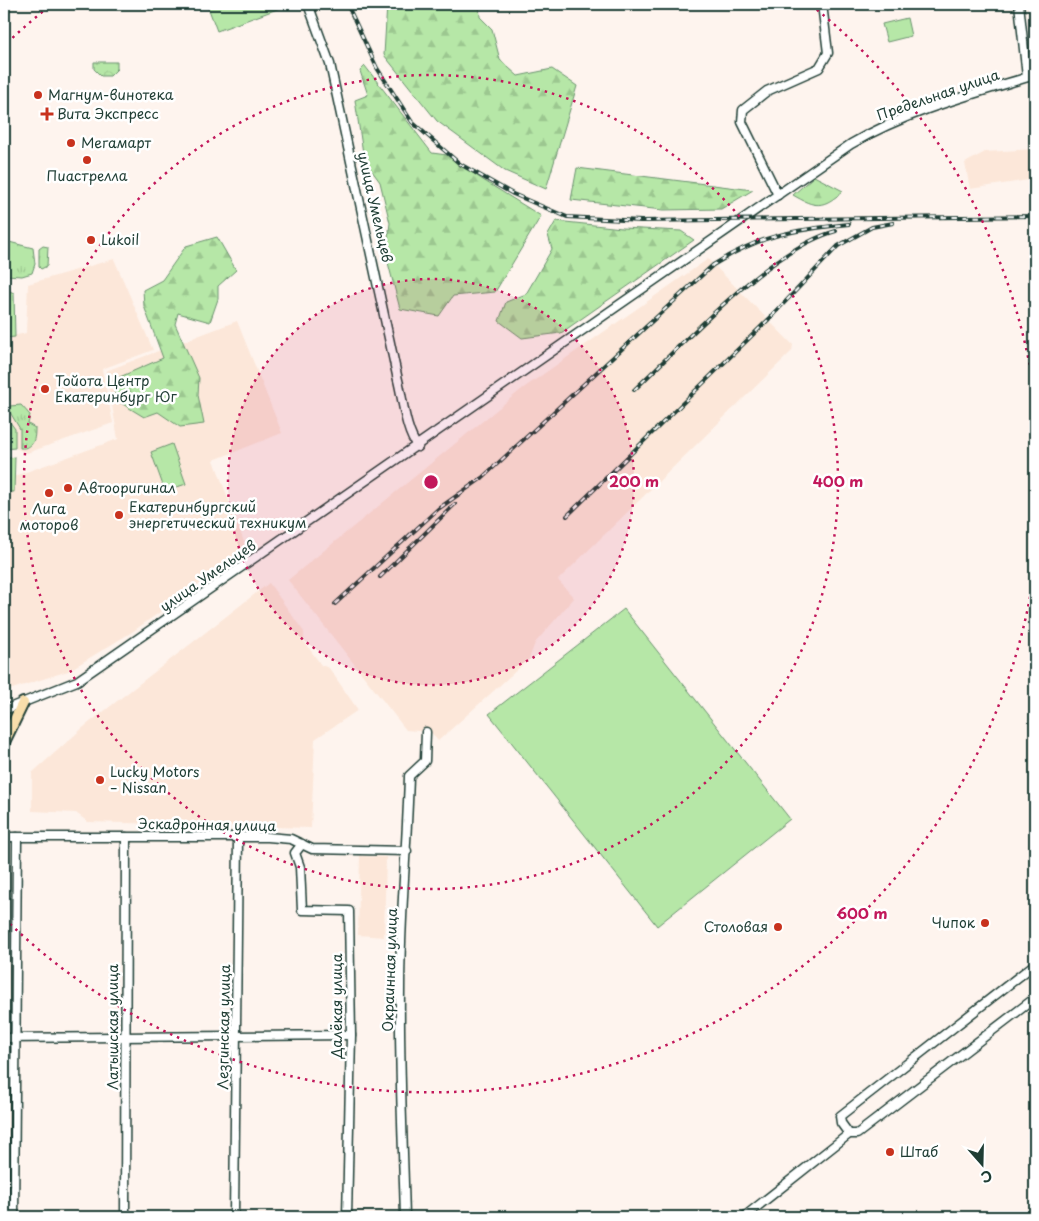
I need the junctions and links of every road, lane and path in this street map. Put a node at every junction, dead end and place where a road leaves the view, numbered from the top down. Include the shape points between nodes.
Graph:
1 (308, 4) edge
2 (822, 4) edge
3 (1019, 4) edge
4 (1031, 76) edge
5 (778, 195) junction
6 (418, 447) junction
7 (23, 704) junction
8 (4, 710) edge
9 (426, 732) dead end
10 (4, 742) edge
11 (16, 836) junction
12 (4, 837) edge
13 (126, 837) junction
14 (238, 837) junction
15 (302, 844) junction
16 (407, 851) junction
17 (1035, 964) edge
18 (1035, 998) edge
19 (351, 1035) junction
20 (236, 1036) junction
21 (126, 1037) junction
22 (4, 1038) edge
23 (14, 1038) junction
24 (849, 1134) junction
25 (14, 1217) edge
26 (125, 1217) edge
27 (234, 1217) edge
28 (347, 1217) edge
29 (406, 1217) edge
30 (744, 1217) edge

1 - 6 street, улица Умельцев via 330,64 400,388
2 - 5 street via 828,53 820,68 768,91 743,110 742,122
3 - 4 street
4 - 5 street, Предельная улица via 876,129
5 - 6 street, улица Умельцев
6 - 7 street, улица Умельцев via 77,682
7 - 8 street, улица Умельцев
7 - 10 main road
9 - 16 street, Окраинная улица via 425,761 409,776
11 - 12 street, Эскадронная улица
11 - 13 street, Эскадронная улица
11 - 23 street
13 - 14 street, Эскадронная улица
13 - 21 street, Латышская улица
14 - 15 street, Эскадронная улица via 291,839
14 - 20 street, Лезгинская улица
15 - 16 street, Эскадронная улица via 312,849
15 - 19 street, Далёкая улица via 295,853 300,867 302,910 349,910
16 - 29 street, Окраинная улица via 400,988
17 - 24 street via 840,1116
18 - 24 street via 857,1134
19 - 20 street
19 - 28 street, Далёкая улица
20 - 21 street
20 - 27 street, Лезгинская улица
21 - 23 street
21 - 26 street, Латышская улица
22 - 23 street
23 - 25 street
24 - 30 street

